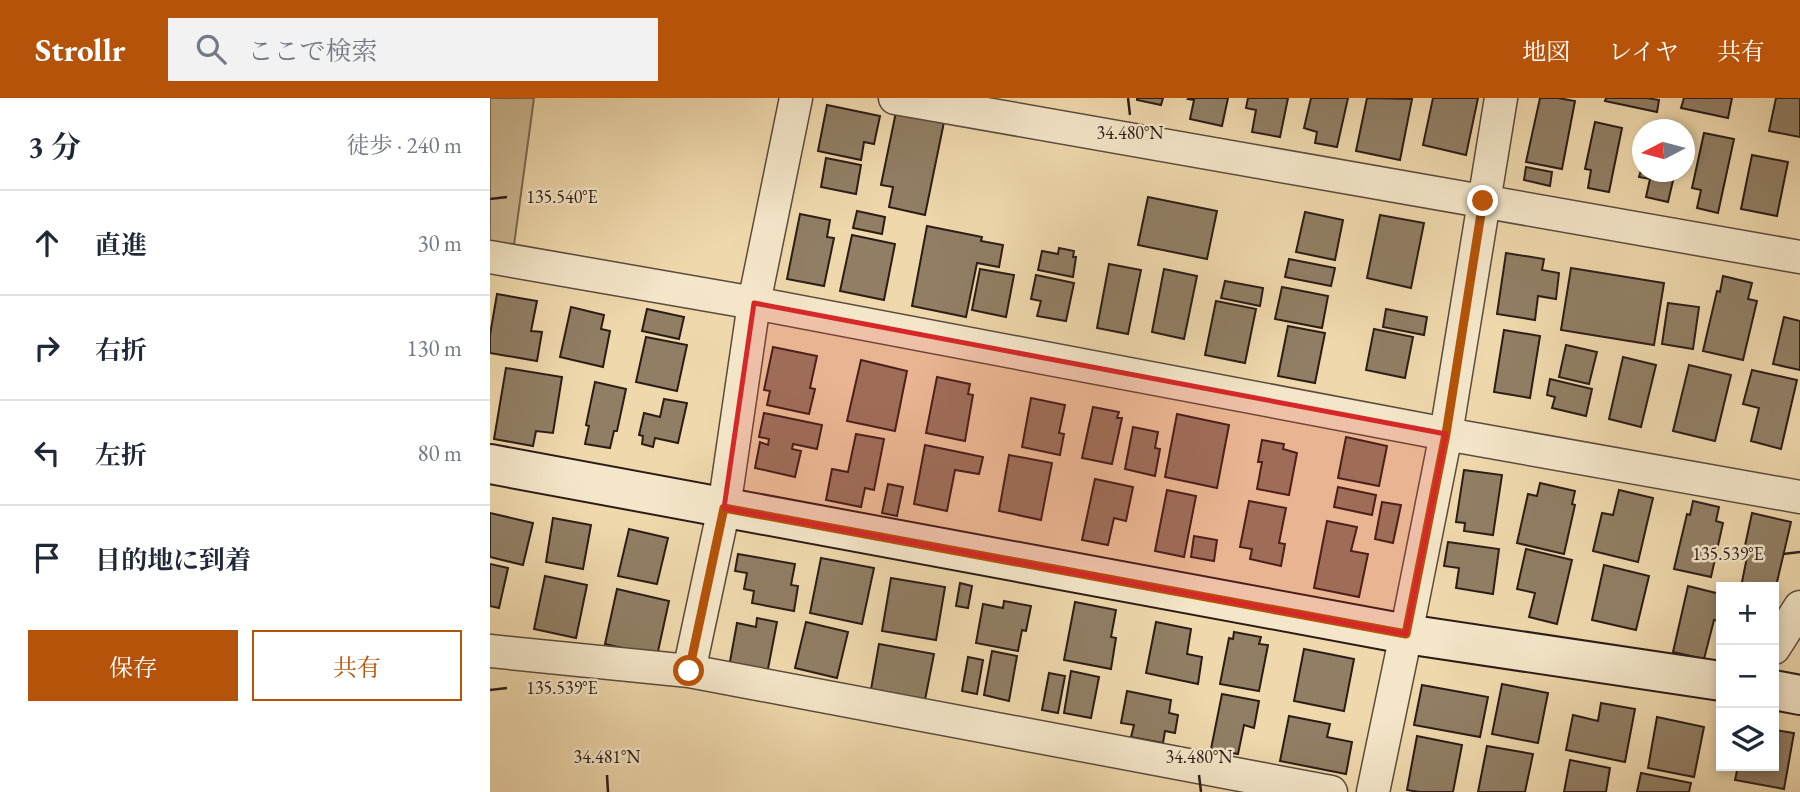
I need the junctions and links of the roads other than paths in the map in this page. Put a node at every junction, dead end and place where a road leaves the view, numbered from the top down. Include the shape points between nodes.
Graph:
1 (796, 98) edge
2 (895, 98) edge
3 (1501, 98) edge
4 (1483, 201) junction
5 (490, 257) edge
6 (1800, 257) edge
7 (754, 303) junction
8 (1446, 434) junction
9 (490, 464) edge
10 (1800, 497) edge
11 (724, 508) junction
12 (1800, 607) edge
13 (1406, 634) junction
14 (1776, 645) edge
15 (490, 651) edge
16 (689, 671) junction
17 (1716, 680) edge
18 (1779, 691) edge
19 (1800, 695) edge
20 (1331, 792) edge
21 (1373, 792) edge

1 - 7 street
2 - 4 street
3 - 4 street
4 - 6 street
4 - 8 street
5 - 7 street
7 - 8 street
7 - 11 street
8 - 10 street
8 - 13 street
9 - 11 street
11 - 13 street
11 - 16 street
12 - 14 street
13 - 17 street
13 - 21 street
15 - 16 street
16 - 20 street
18 - 19 street

